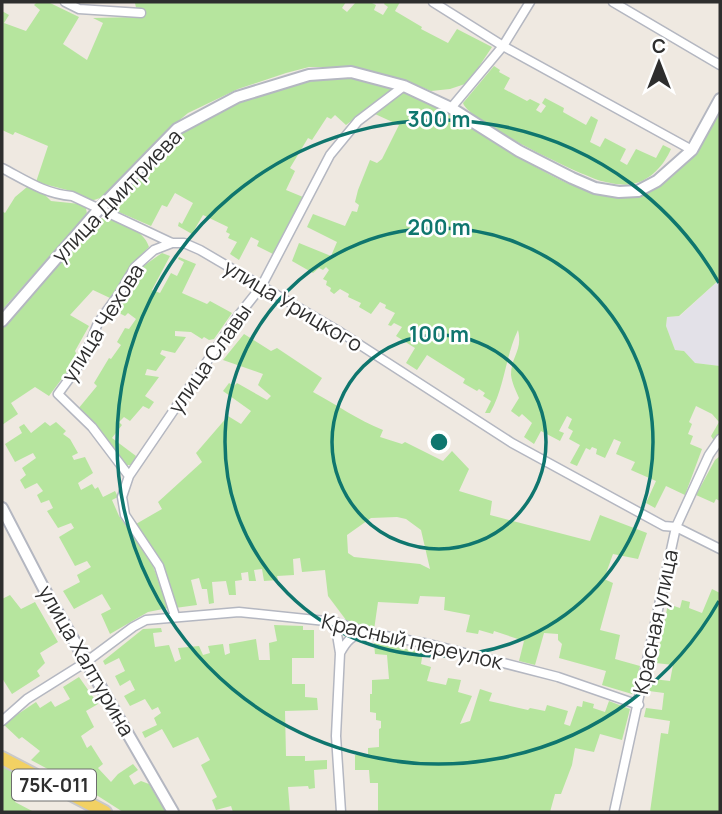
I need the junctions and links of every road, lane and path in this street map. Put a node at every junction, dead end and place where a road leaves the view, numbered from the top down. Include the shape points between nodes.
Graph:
1 (65, 2) edge
2 (433, 2) edge
3 (530, 2) edge
4 (613, 2) edge
5 (141, 13) dead end
6 (503, 46) junction
7 (720, 65) edge
8 (404, 86) junction
9 (720, 99) edge
10 (451, 108) junction
11 (692, 150) junction
12 (2, 168) edge
13 (100, 208) junction
14 (172, 243) junction
15 (261, 287) junction
16 (2, 321) edge
17 (720, 439) edge
18 (129, 476) junction
19 (2, 508) edge
20 (676, 527) junction
21 (720, 548) edge
22 (175, 616) junction
23 (335, 622) junction
24 (369, 633) junction
25 (340, 653) junction
26 (86, 662) junction
27 (639, 705) junction
28 (2, 722) edge
29 (2, 758) edge
30 (105, 812) edge
31 (173, 812) edge
32 (341, 812) edge
33 (614, 812) edge

1 - 5 street via 79,9
2 - 6 street
3 - 6 street
4 - 7 street
6 - 10 street
6 - 11 street
8 - 10 street, улица Дмитриева
8 - 13 street, улица Дмитриева via 351,72 309,75 237,97 177,129
8 - 15 street, улица Славы via 358,121 330,155
9 - 11 street, улица Дмитриева
10 - 11 street, улица Дмитриева via 519,151 595,188 638,191 657,181
12 - 13 street, улица Урицкого via 56,195 72,196
13 - 14 street, улица Урицкого
13 - 16 street, улица Дмитриева
14 - 15 street, улица Урицкого via 200,250
14 - 18 street, улица Чехова via 154,250 135,267 98,323 83,360 58,394 92,427
15 - 18 street, улица Славы
15 - 20 street, улица Урицкого via 512,443 663,526
17 - 20 street, Красная улица
18 - 22 street, улица Славы via 122,498 125,515 159,566
19 - 26 street, улица Халтурина
20 - 21 street, улица Урицкого
20 - 27 street, Красная улица
22 - 23 street, Красный переулок via 239,612
22 - 26 street, Красный переулок via 146,620
23 - 24 street, Красный переулок
23 - 25 street
24 - 25 street via 346,641
24 - 27 street, Красный переулок via 558,677
25 - 32 street via 336,736
26 - 28 street, Красный переулок via 27,699
26 - 31 street, улица Халтурина
27 - 33 street, Красная улица
29 - 30 main road, 75К-011

